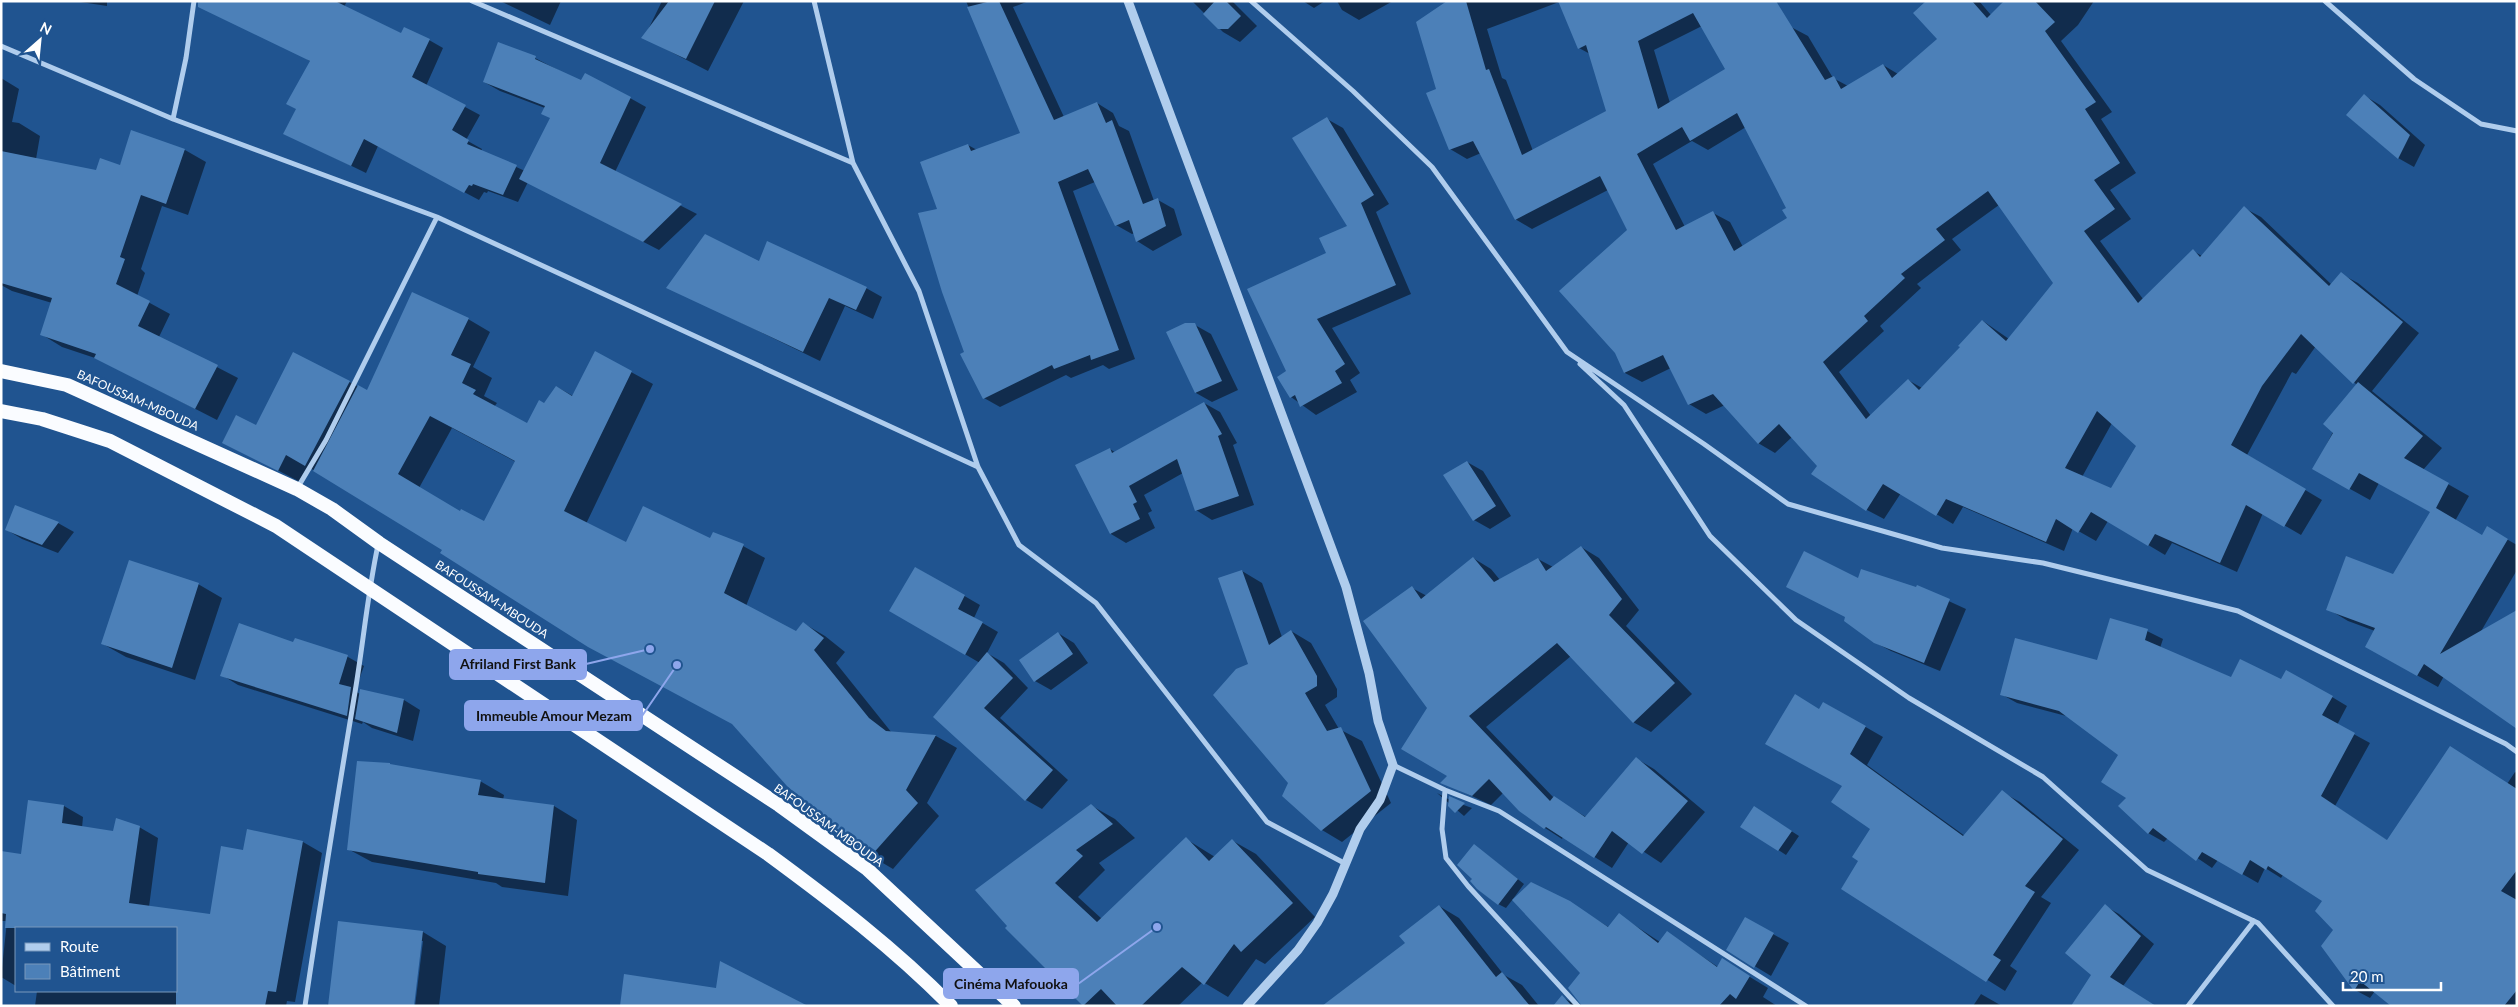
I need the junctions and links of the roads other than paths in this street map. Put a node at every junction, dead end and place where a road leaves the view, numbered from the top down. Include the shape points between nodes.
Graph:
1 (194, 1) edge
2 (472, 1) edge
3 (814, 1) edge
4 (1128, 1) edge
5 (1251, 1) edge
6 (2325, 1) edge
7 (1, 46) edge
8 (172, 119) junction
9 (2517, 131) edge
10 (853, 163) junction
11 (437, 217) junction
12 (1567, 352) junction
13 (1, 371) edge
14 (1, 410) edge
15 (978, 467) junction
16 (297, 489) junction
17 (379, 543) junction
18 (369, 586) junction
19 (2517, 752) edge
20 (1393, 765) junction
21 (1444, 790) junction
22 (1346, 864) junction
23 (2254, 921) junction
24 (305, 1006) edge
25 (951, 1006) edge
26 (1014, 1006) edge
27 (1247, 1006) edge
28 (1578, 1006) edge
29 (1806, 1006) edge
30 (2188, 1006) edge
31 (2333, 1006) edge

1 - 8 street via 186,58
2 - 10 street
3 - 10 street
4 - 20 street via 1346,587 1378,721
5 - 12 street via 1432,166
6 - 9 street via 2414,79 2481,124
7 - 8 street
8 - 11 street
10 - 15 street via 919,291
11 - 15 street
11 - 16 street via 326,440
12 - 19 street via 1788,504 1942,548 2043,563 2238,611
12 - 23 street via 1624,405 1710,536 1796,620 1909,698 2043,777 2147,870
13 - 16 highway, BAFOUSSAM-MBOUDA via 67,385
14 - 18 highway via 42,419 110,441 276,526
15 - 22 street via 1019,545 1096,602 1267,822
16 - 17 highway, BAFOUSSAM-MBOUDA
17 - 18 street
17 - 26 highway, BAFOUSSAM-MBOUDA via 779,805 858,863 948,942
18 - 24 street via 362,654
18 - 25 highway via 768,854 841,908 920,975
20 - 21 street
20 - 22 street via 1380,800 1360,829
21 - 28 street via 1442,829 1446,858
21 - 29 street via 1499,811 1528,828
22 - 27 street via 1317,923 1298,950
23 - 30 street
23 - 31 street

